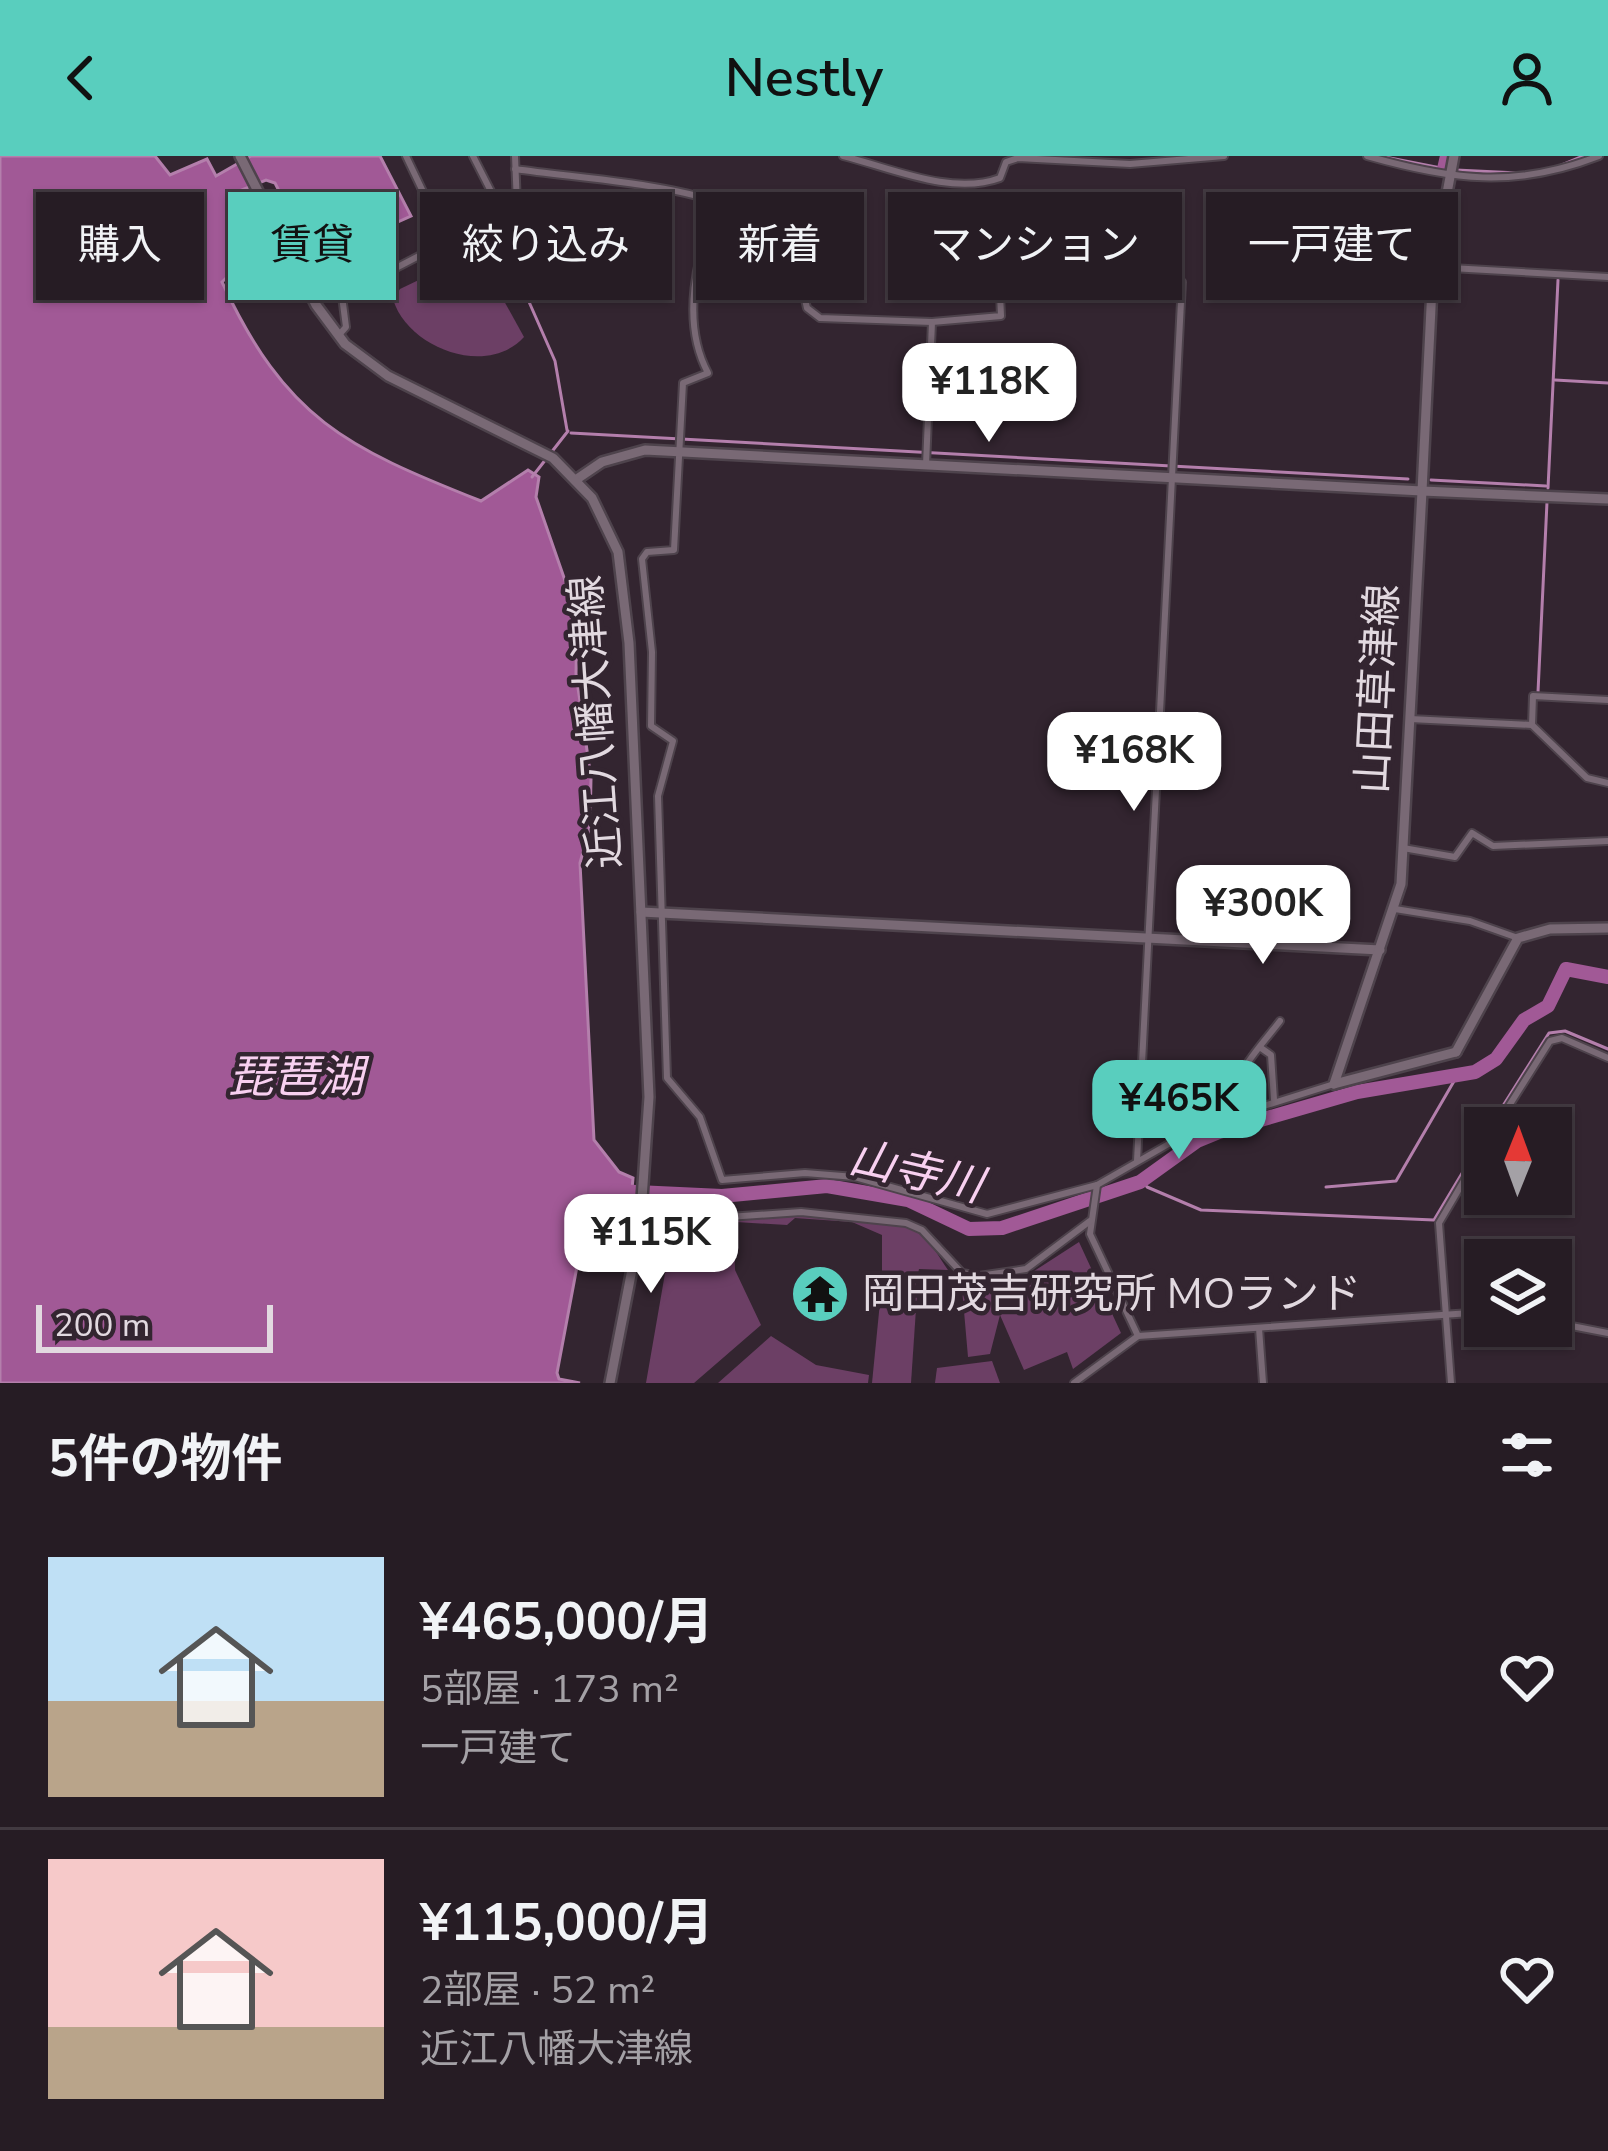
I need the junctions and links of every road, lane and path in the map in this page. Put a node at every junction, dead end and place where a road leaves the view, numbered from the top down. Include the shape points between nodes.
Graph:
1 (406, 156) edge
2 (473, 156) edge
3 (515, 156) edge
4 (843, 156) edge
5 (1224, 156) edge
6 (1366, 156) edge
7 (1454, 156) edge
8 (1599, 156) edge
9 (1009, 157) edge
10 (241, 158) edge
11 (515, 169) junction
12 (1453, 176) junction
13 (423, 192) edge
14 (491, 192) edge
15 (516, 192) edge
16 (1449, 192) edge
17 (696, 199) edge
18 (420, 256) edge
19 (1458, 268) edge
20 (1608, 277) edge
21 (697, 300) edge
22 (807, 300) edge
23 (1431, 300) edge
24 (932, 322) junction
25 (338, 336) junction
26 (679, 444) junction
27 (926, 457) junction
28 (1173, 470) junction
29 (578, 479) junction
30 (1422, 491) junction
31 (1608, 500) edge
32 (1608, 700) edge
33 (1410, 719) junction
34 (1532, 725) junction
35 (1608, 783) edge
36 (1608, 841) edge
37 (1403, 848) junction
38 (1395, 909) junction
39 (641, 912) junction
40 (662, 913) junction
41 (1608, 928) edge
42 (1518, 938) junction
43 (1149, 939) junction
44 (1380, 950) junction
45 (1280, 1021) dead end
46 (1261, 1048) junction
47 (1608, 1058) edge
48 (1334, 1084) junction
49 (1274, 1100) junction
50 (1509, 1107) edge
51 (1233, 1113) junction
52 (1137, 1162) junction
53 (1464, 1180) edge
54 (1097, 1188) junction
55 (1090, 1221) junction
56 (640, 1228) junction
57 (1446, 1313) junction
58 (1464, 1313) edge
59 (1572, 1326) edge
60 (1259, 1328) junction
61 (1608, 1333) edge
62 (1138, 1336) junction
63 (610, 1383) edge
64 (1074, 1383) edge
65 (1263, 1383) edge
66 (1451, 1383) edge

1 - 13 street
2 - 14 street
3 - 11 street
4 - 9 street via 960,182 1000,178
5 - 9 street via 1130,164
6 - 12 street
7 - 12 main road, 山田草津線
8 - 12 street via 1538,177
10 - 25 main road, 近江八幡大津線
11 - 15 street
11 - 17 street
12 - 16 main road, 山田草津線
18 - 25 street via 341,296 346,327
19 - 20 street
21 - 26 street via 695,344 708,373 683,383
22 - 24 street via 812,316
23 - 30 main road, 山田草津線
24 - 27 street
24 - 28 street via 1001,316 999,272 1182,282
25 - 29 main road, 近江八幡大津線 via 388,376 549,456
26 - 27 main road
26 - 29 main road via 622,454
26 - 40 street via 674,550 641,560 652,652 650,726 673,741 658,796
27 - 28 main road
28 - 30 main road
28 - 43 street
29 - 39 main road, 近江八幡大津線 via 608,526 625,591
30 - 31 main road
30 - 33 main road, 山田草津線
32 - 34 street via 1533,696
33 - 34 street
33 - 37 main road, 山田草津線
34 - 35 street via 1587,778
36 - 37 street via 1493,846 1472,833 1455,856
37 - 38 main road, 山田草津線
38 - 42 street
38 - 44 main road, 山田草津線
39 - 40 main road
39 - 56 main road, 近江八幡大津線 via 649,1097
40 - 43 main road
40 - 54 street via 667,1078 700,1117 722,1180 855,1177 987,1214
41 - 42 main road
42 - 48 main road via 1456,1052
43 - 44 main road
43 - 52 street
44 - 48 main road, 山田草津線
45 - 46 street
46 - 49 street via 1270,1055
46 - 51 street via 1238,1081
47 - 50 street via 1562,1038 1550,1041
48 - 49 street
49 - 51 street
51 - 52 street
52 - 54 street
53 - 57 street via 1438,1223
54 - 55 street
55 - 56 street via 1026,1269 979,1276 962,1273 906,1222 801,1212 714,1219 684,1232
55 - 62 street
56 - 63 main road, 近江八幡大津線
57 - 58 street
57 - 60 street
57 - 66 street
59 - 61 street
60 - 62 street
60 - 65 street
62 - 64 street

